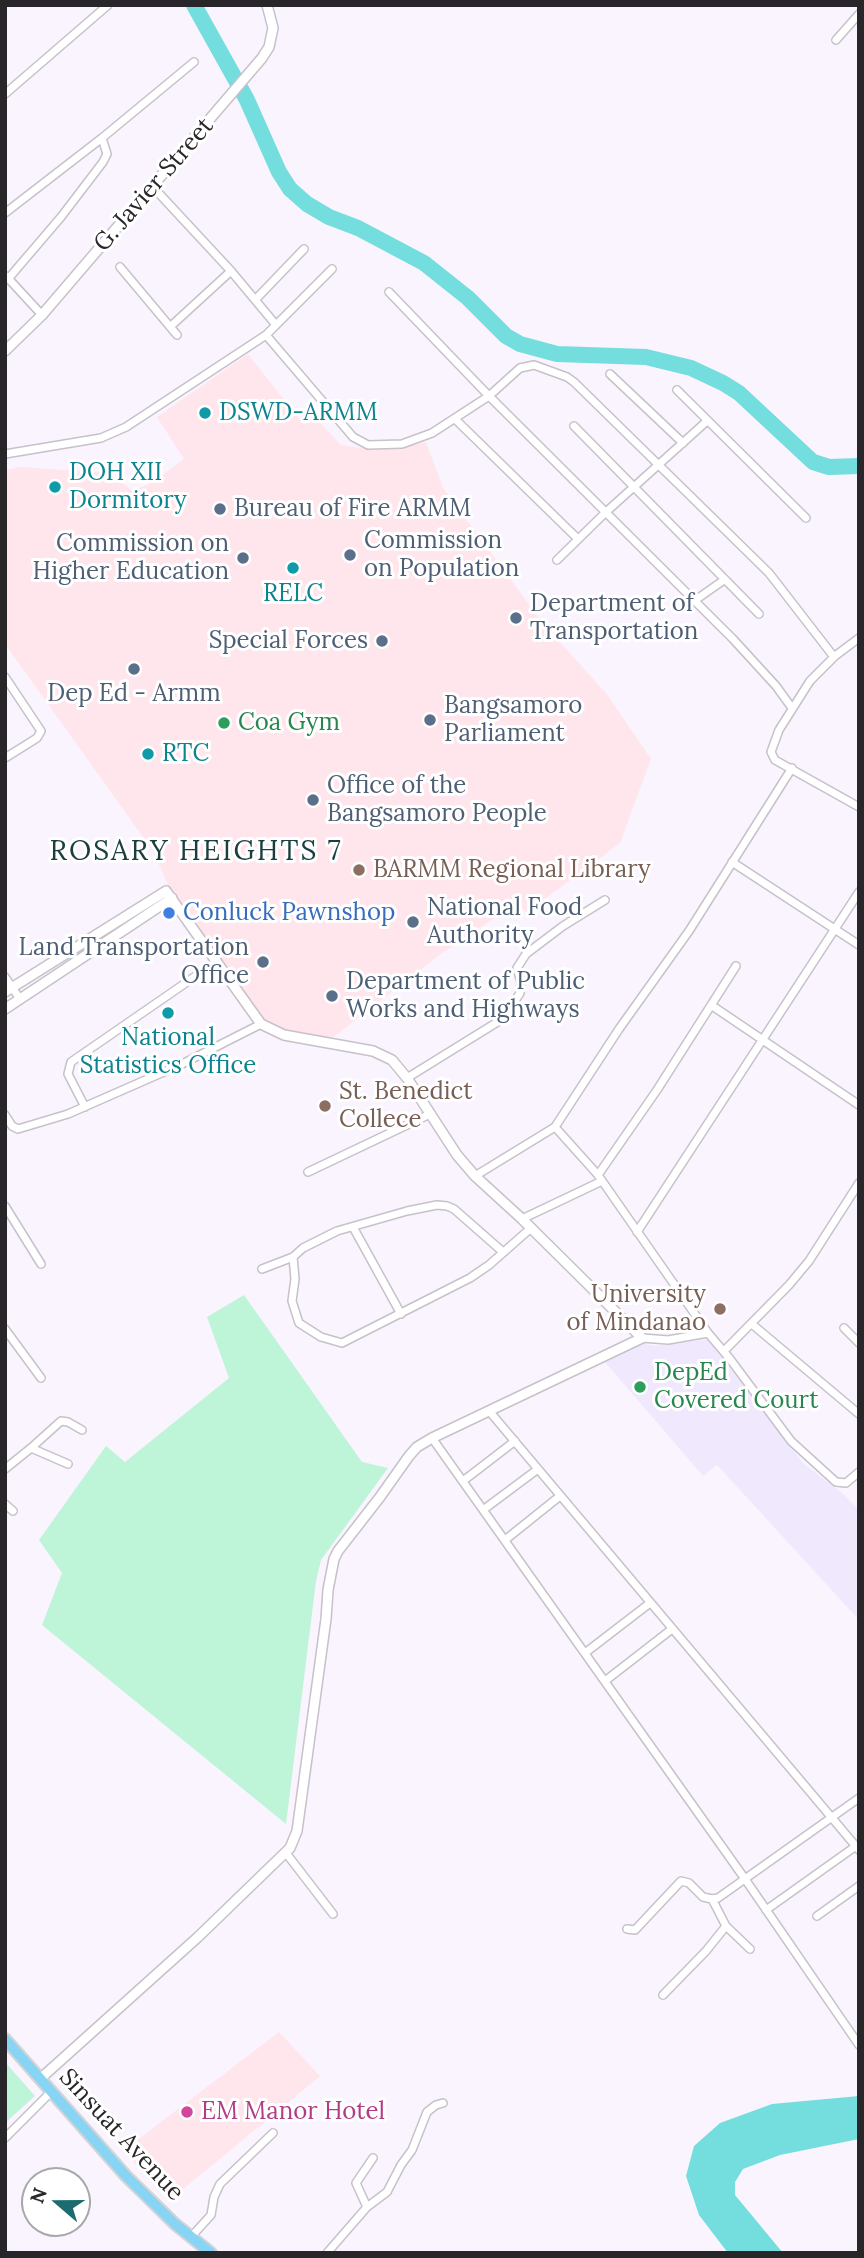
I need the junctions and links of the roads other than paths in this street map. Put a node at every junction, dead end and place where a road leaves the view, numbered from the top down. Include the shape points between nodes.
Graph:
1 (108, 5) edge
2 (267, 5) edge
3 (859, 15) edge
4 (836, 40) dead end
5 (194, 62) dead end
6 (5, 94) edge
7 (102, 138) junction
8 (153, 187) junction
9 (5, 213) edge
10 (304, 249) dead end
11 (120, 267) dead end
12 (332, 270) dead end
13 (231, 271) junction
14 (6, 277) edge
15 (389, 292) dead end
16 (255, 300) junction
17 (42, 315) junction
18 (276, 325) junction
19 (171, 326) junction
20 (177, 335) dead end
21 (266, 335) junction
22 (5, 351) edge
23 (610, 374) dead end
24 (677, 390) dead end
25 (489, 396) junction
26 (455, 419) junction
27 (707, 421) junction
28 (574, 426) dead end
29 (682, 443) junction
30 (5, 454) edge
31 (658, 465) junction
32 (633, 487) junction
33 (606, 512) junction
34 (806, 518) dead end
35 (578, 539) junction
36 (557, 560) dead end
37 (724, 579) junction
38 (694, 601) junction
39 (759, 614) dead end
40 (859, 638) edge
41 (834, 657) junction
42 (5, 677) edge
43 (792, 708) junction
44 (5, 746) edge
45 (8, 756) edge
46 (792, 768) junction
47 (859, 807) edge
48 (732, 862) junction
49 (859, 892) edge
50 (169, 894) junction
51 (605, 900) dead end
52 (834, 929) junction
53 (859, 945) edge
54 (216, 962) junction
55 (736, 966) dead end
56 (5, 977) edge
57 (9, 990) edge
58 (20, 999) junction
59 (711, 1005) junction
60 (5, 1009) edge
61 (261, 1024) junction
62 (763, 1039) junction
63 (407, 1078) junction
64 (859, 1105) edge
65 (85, 1107) junction
66 (430, 1114) junction
67 (5, 1115) edge
68 (555, 1127) junction
69 (308, 1172) dead end
70 (475, 1176) junction
71 (600, 1178) junction
72 (859, 1183) edge
73 (5, 1206) edge
74 (522, 1219) junction
75 (353, 1227) junction
76 (531, 1228) junction
77 (638, 1232) junction
78 (503, 1252) junction
79 (293, 1257) junction
80 (41, 1265) dead end
81 (262, 1269) dead end
82 (401, 1314) junction
83 (752, 1325) junction
84 (844, 1328) dead end
85 (5, 1329) edge
86 (708, 1333) junction
87 (642, 1338) junction
88 (859, 1343) edge
89 (724, 1352) junction
90 (41, 1378) dead end
91 (490, 1412) junction
92 (859, 1414) edge
93 (82, 1430) dead end
94 (432, 1438) junction
95 (515, 1441) junction
96 (31, 1448) junction
97 (68, 1464) dead end
98 (5, 1469) edge
99 (537, 1469) junction
100 (859, 1472) edge
101 (463, 1481) junction
102 (560, 1496) junction
103 (5, 1504) edge
104 (483, 1510) junction
105 (13, 1511) dead end
106 (505, 1540) junction
107 (650, 1603) junction
108 (672, 1629) junction
109 (585, 1653) junction
110 (604, 1681) junction
111 (859, 1798) edge
112 (831, 1816) junction
113 (857, 1848) edge
114 (286, 1853) junction
115 (745, 1879) junction
116 (859, 1886) edge
117 (712, 1899) junction
118 (766, 1910) junction
119 (333, 1914) dead end
120 (817, 1916) dead end
121 (726, 1926) junction
122 (626, 1930) dead end
123 (750, 1949) dead end
124 (663, 1995) dead end
125 (5, 2039) edge
126 (859, 2045) edge
127 (40, 2079) junction
128 (51, 2092) junction
129 (443, 2103) dead end
130 (273, 2133) dead end
131 (5, 2138) edge
132 (373, 2158) dead end
133 (366, 2207) junction
134 (191, 2237) junction
135 (211, 2253) edge
136 (327, 2253) edge

1 - 6 street
2 - 8 street, G. Javier Street via 273,28 270,47
3 - 4 street
5 - 7 street
7 - 9 street
7 - 14 street via 107,154 103,162
8 - 13 street
8 - 17 street, G. Javier Street
10 - 16 street
11 - 19 street
12 - 18 street
13 - 16 street
13 - 19 street
14 - 17 street
15 - 25 street
16 - 18 street
17 - 22 street, G. Javier Street
18 - 21 street
19 - 20 street
21 - 26 street via 361,443 415,441
21 - 30 street via 101,439
23 - 29 street
24 - 27 street
25 - 26 street
25 - 31 street via 527,366 567,377
25 - 33 street
26 - 35 street
27 - 29 street
27 - 34 street
28 - 32 street
29 - 31 street
31 - 32 street
31 - 41 street via 768,573
32 - 33 street
32 - 37 street
33 - 35 street
33 - 38 street
35 - 36 street
37 - 38 street
37 - 39 street
38 - 43 street
40 - 41 street
41 - 43 street
42 - 45 street via 41,731
43 - 46 street via 771,752 775,760
44 - 45 street
46 - 47 street
46 - 48 street
48 - 52 street
48 - 68 street
49 - 52 street
50 - 54 street
50 - 57 street
50 - 58 street
51 - 63 street via 526,954 517,968 520,992 504,1018
52 - 53 street
52 - 62 street
54 - 61 street
54 - 65 street via 70,1063 68,1074
55 - 59 street
56 - 57 street
57 - 58 street
58 - 60 street
59 - 62 street
59 - 71 street
61 - 63 street via 284,1035 383,1055
61 - 65 street
62 - 64 street
62 - 77 street
63 - 66 street
65 - 67 street via 23,1129 12,1126
66 - 69 street
66 - 70 street
68 - 70 street
68 - 71 street
70 - 74 street
71 - 74 street
71 - 77 street
72 - 83 street via 809,1261
73 - 80 street
74 - 76 street
75 - 78 street via 424,1207 446,1206
75 - 79 street via 303,1248
75 - 82 street
76 - 78 street
76 - 87 street
77 - 86 street
78 - 82 street via 470,1279
79 - 81 street
79 - 82 street via 293,1311 311,1332 347,1342
83 - 89 street
83 - 92 street
84 - 88 street
85 - 90 street
86 - 87 street via 668,1340
86 - 89 street
87 - 91 street
89 - 100 street via 800,1450 839,1483
91 - 94 street
91 - 95 street
93 - 96 street via 61,1421
94 - 101 street
94 - 114 street via 409,1455 334,1559 297,1831
95 - 99 street
95 - 101 street
96 - 97 street
96 - 98 street
99 - 102 street
99 - 104 street
101 - 104 street
102 - 106 street
102 - 107 street
103 - 105 street
104 - 106 street
106 - 109 street
107 - 108 street
107 - 109 street
108 - 110 street
108 - 112 street
109 - 110 street
110 - 115 street
111 - 112 street
112 - 113 street
112 - 115 street
113 - 118 street
114 - 119 street
114 - 127 street
115 - 117 street
115 - 118 street
116 - 120 street
117 - 121 street
117 - 122 street via 687,1882 679,1882 635,1930
118 - 126 street
121 - 123 street
121 - 124 street
125 - 127 main road, Sinsuat Avenue
127 - 128 main road, Sinsuat Avenue
128 - 131 street
128 - 134 main road, Sinsuat Avenue via 126,2176
129 - 133 street via 427,2112 387,2192
130 - 134 street via 220,2184 211,2215
132 - 133 street via 356,2181
133 - 136 street
134 - 135 main road, Sinsuat Avenue

